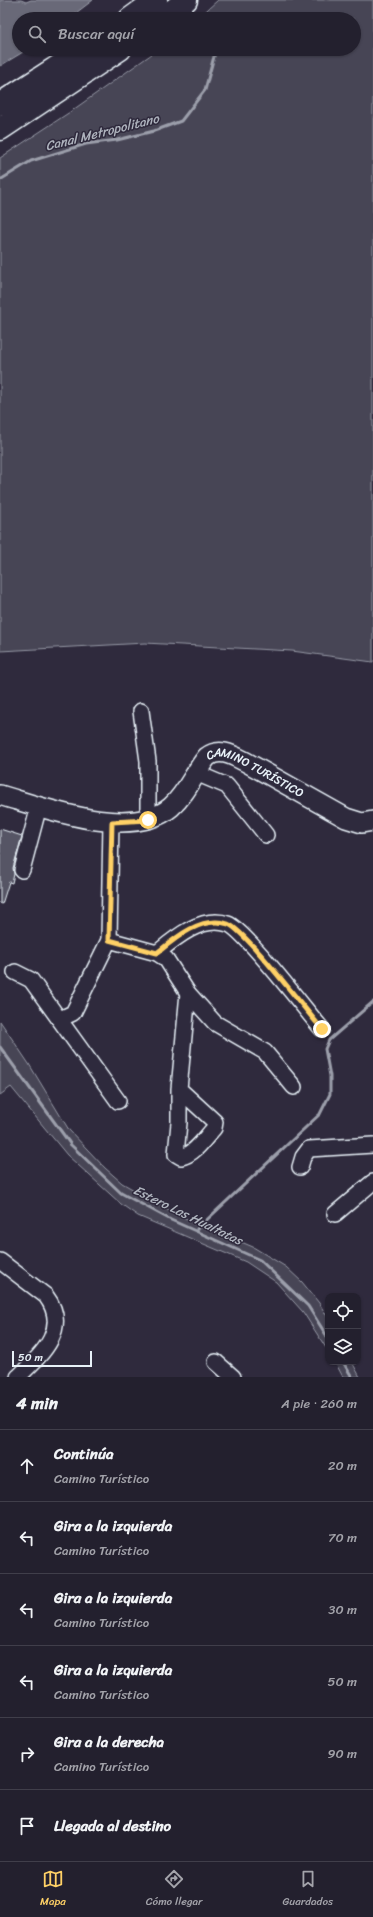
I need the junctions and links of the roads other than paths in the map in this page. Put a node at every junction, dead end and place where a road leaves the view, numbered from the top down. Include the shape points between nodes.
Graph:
1 (156, 0) edge
2 (186, 0) edge
3 (140, 12) edge
4 (171, 12) edge
5 (74, 56) edge
6 (110, 56) edge
7 (0, 104) edge
8 (0, 129) edge
9 (141, 711) dead end
10 (196, 772) junction
11 (0, 795) edge
12 (39, 806) junction
13 (148, 820) junction
14 (373, 821) edge
15 (112, 822) junction
16 (266, 835) dead end
17 (22, 870) dead end
18 (109, 940) junction
19 (157, 953) junction
20 (16, 972) dead end
21 (188, 993) junction
22 (60, 1019) junction
23 (322, 1029) dead end
24 (294, 1087) dead end
25 (179, 1090) dead end
26 (118, 1101) dead end
27 (373, 1145) edge
28 (300, 1167) dead end
29 (373, 1182) edge
30 (335, 1214) dead end
31 (0, 1261) edge
32 (216, 1362) dead end
33 (18, 1377) edge
34 (233, 1377) edge

1 - 3 highway
2 - 4 highway
5 - 7 highway
6 - 8 highway
9 - 13 street via 148,761
10 - 13 main road, CAMINO TURÍSTICO via 172,806
10 - 14 main road, CAMINO TURÍSTICO via 210,755 229,754 346,818 362,823
10 - 16 street via 227,786
11 - 12 main road, CAMINO TURÍSTICO
12 - 15 main road, CAMINO TURÍSTICO
12 - 17 street
13 - 15 main road, CAMINO TURÍSTICO
15 - 18 street
18 - 19 street
18 - 22 street via 73,1013
19 - 21 street via 166,960
19 - 23 street via 174,938 196,926 211,922 228,924 259,954
20 - 22 street via 31,980
21 - 24 street via 215,1023 265,1052
21 - 25 street
22 - 26 street
27 - 28 street via 309,1149
29 - 30 street
31 - 33 street via 46,1296 55,1315 54,1330 45,1350
32 - 34 street

